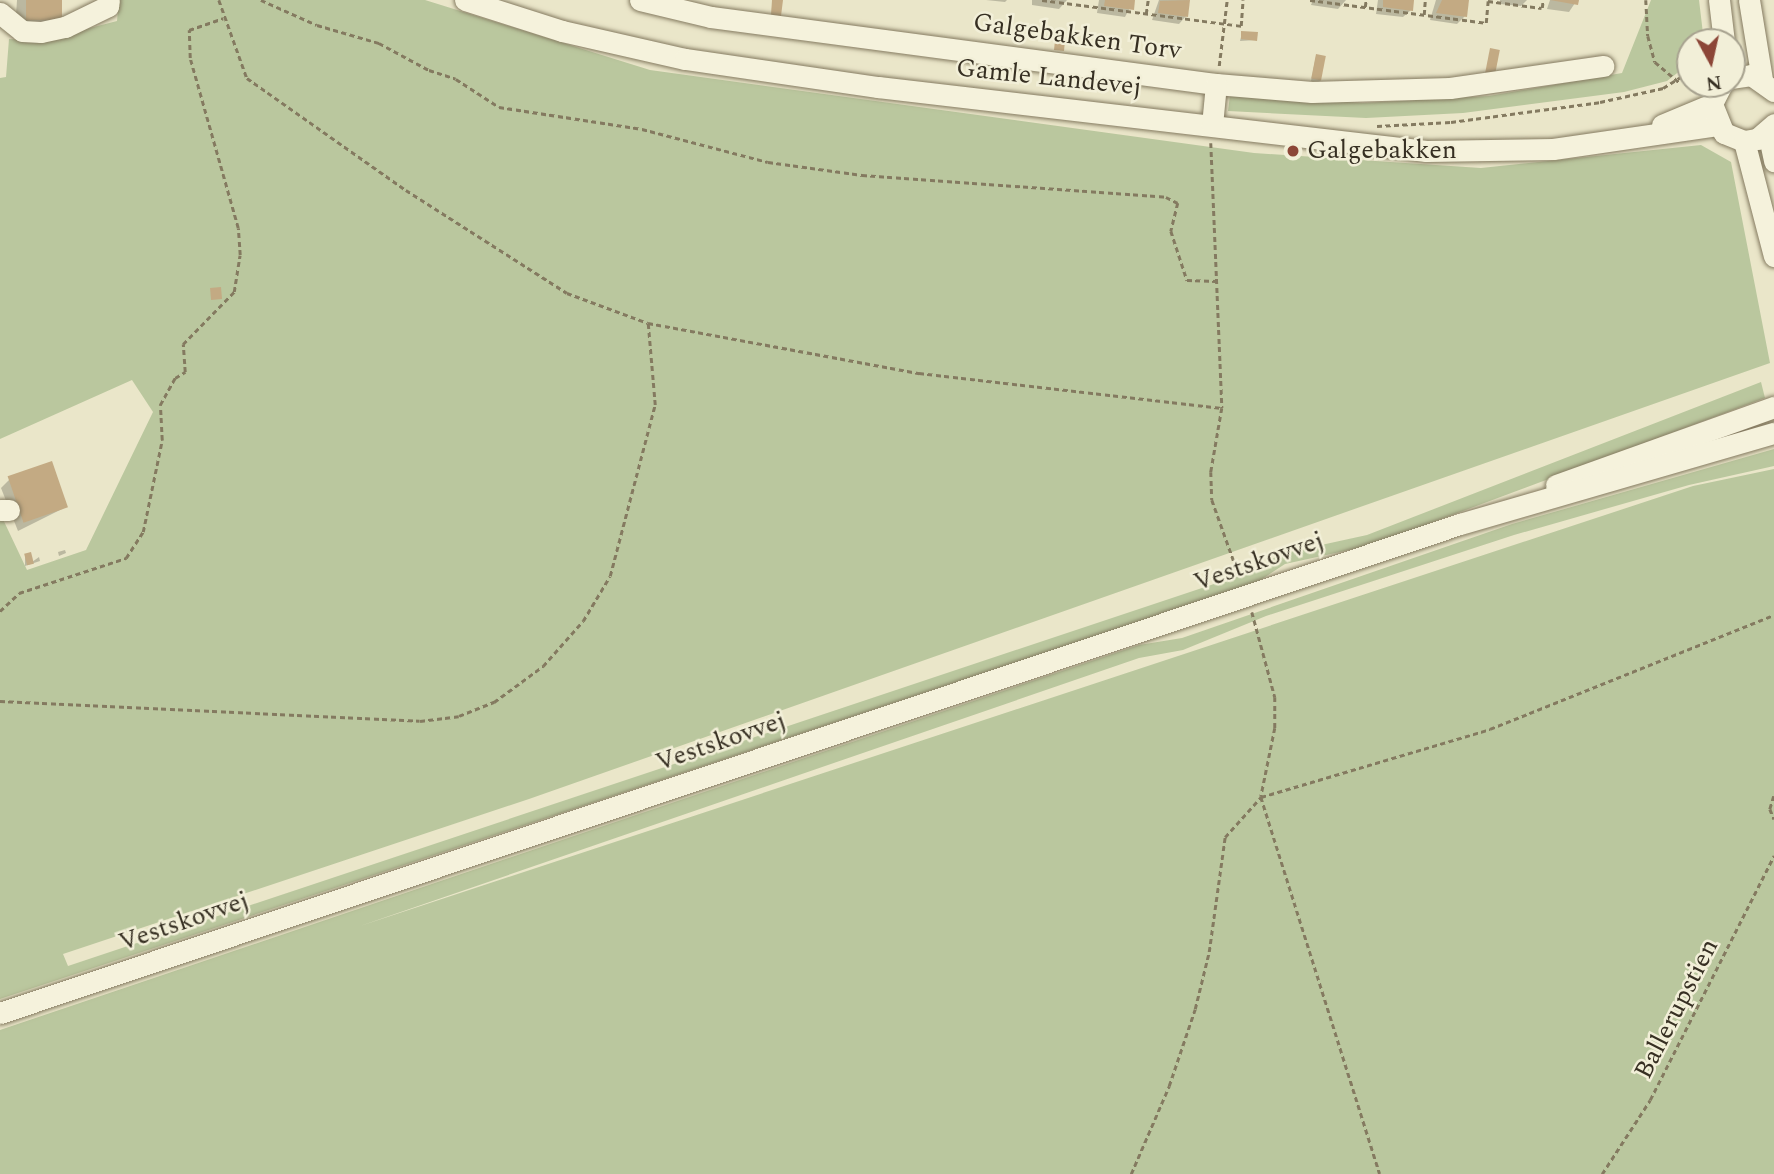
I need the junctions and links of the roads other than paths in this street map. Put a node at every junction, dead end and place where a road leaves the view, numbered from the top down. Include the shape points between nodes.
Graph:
1 (109, 0) edge
2 (465, 0) edge
3 (640, 0) edge
4 (1719, 0) edge
5 (1749, 0) edge
6 (2, 20) edge
7 (1722, 28) edge
8 (1603, 66) dead end
9 (1746, 81) edge
10 (1216, 84) junction
11 (1768, 85) edge
12 (1719, 98) edge
13 (1715, 115) junction
14 (1212, 125) junction
15 (1771, 128) edge
16 (1744, 141) junction
17 (1774, 161) edge
18 (1774, 256) edge
19 (1774, 407) edge
20 (1774, 433) edge
21 (1460, 524) junction
22 (0, 1013) edge

1 - 6 street via 108,6 87,17 41,32 22,31
2 - 14 street, Gamle Landevej via 562,31 685,59 878,87
3 - 10 street, Galgebakken Torv via 711,17
4 - 7 street
5 - 11 street
8 - 10 street, Galgebakken Torv via 1451,88 1384,92
9 - 11 street
10 - 14 street
12 - 13 street
13 - 14 street, Gamle Landevej via 1634,136 1491,153 1426,151
13 - 16 street
15 - 16 street
15 - 17 street
16 - 18 street
19 - 21 street, Vestskovvej via 1612,463
20 - 21 street, Vestskovvej
21 - 22 street, Vestskovvej

